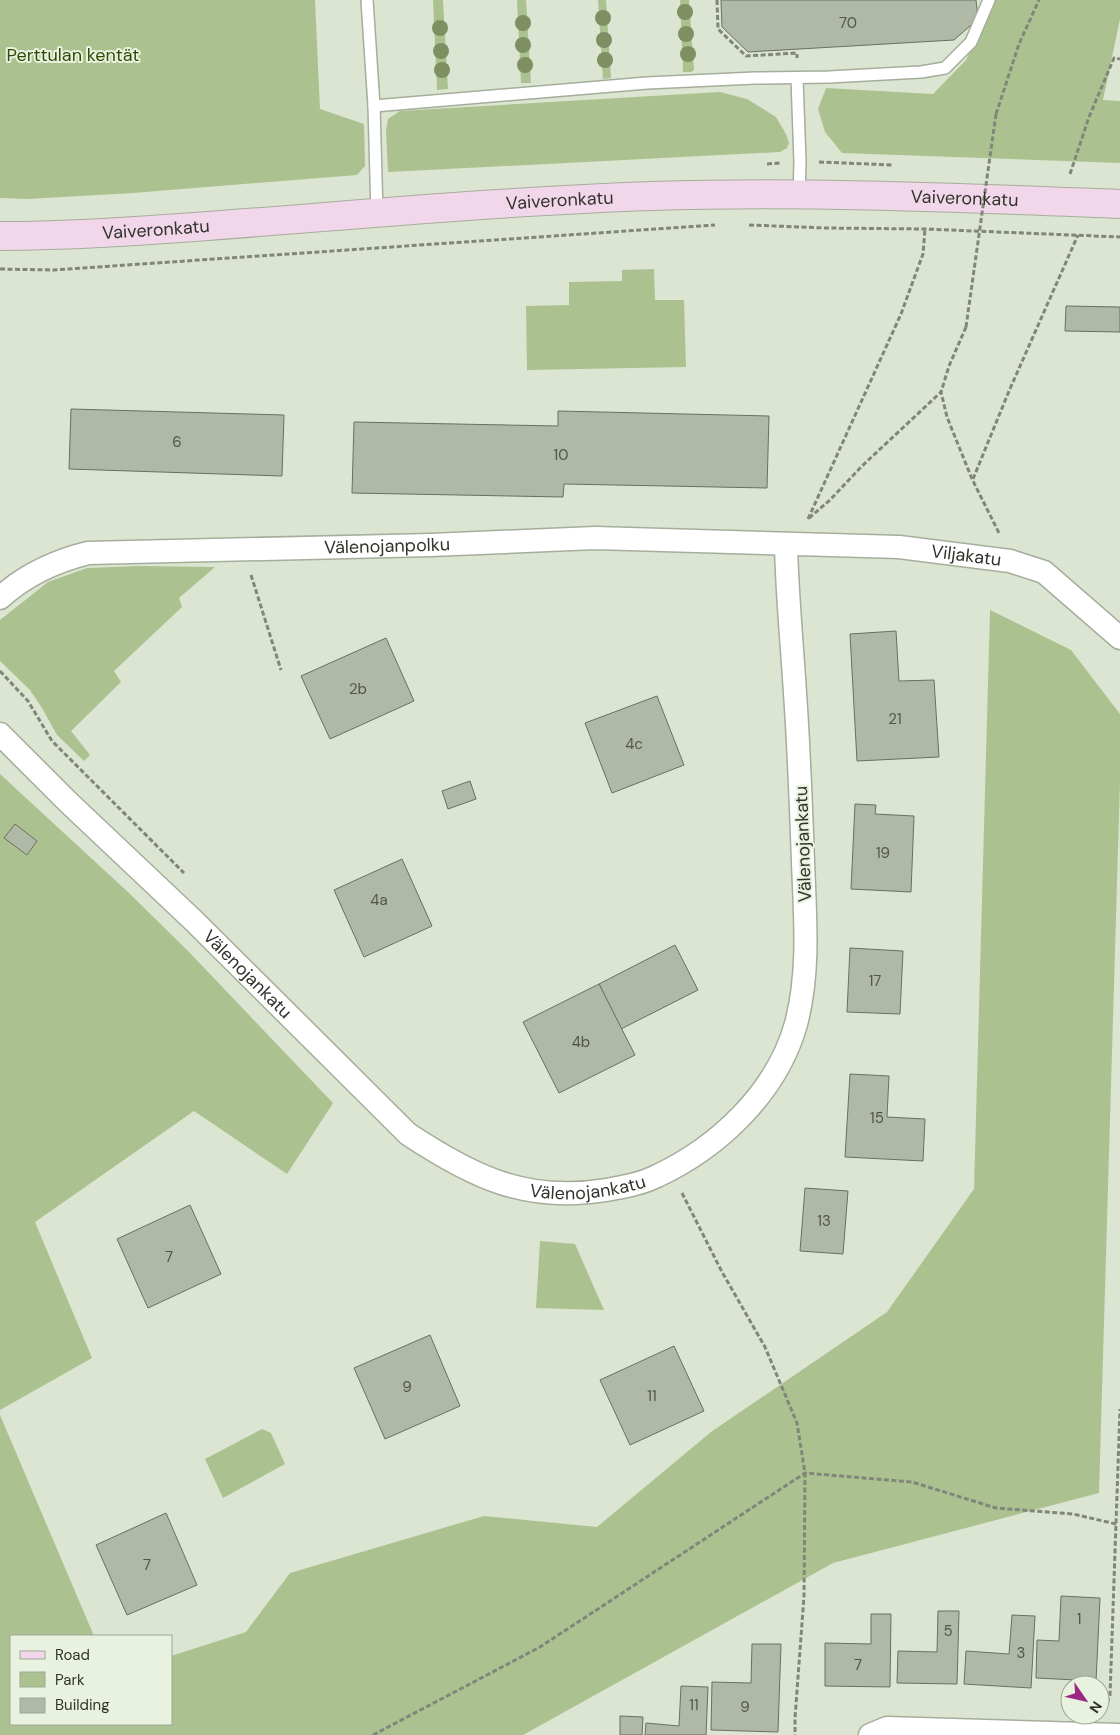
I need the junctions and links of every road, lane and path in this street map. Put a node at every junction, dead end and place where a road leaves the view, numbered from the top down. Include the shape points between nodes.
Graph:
1 (367, 0) edge
2 (717, 0) edge
3 (989, 0) edge
4 (1040, 0) edge
5 (1120, 59) edge
6 (797, 78) junction
7 (374, 106) junction
8 (1070, 174) dead end
9 (799, 195) junction
10 (1120, 204) edge
11 (377, 214) junction
12 (719, 225) dead end
13 (748, 225) dead end
14 (925, 229) junction
15 (1078, 235) junction
16 (0, 236) edge
17 (1120, 237) edge
18 (0, 269) edge
19 (941, 392) junction
20 (972, 479) junction
21 (786, 544) junction
22 (243, 550) junction
23 (1010, 561) junction
24 (0, 598) edge
25 (1120, 638) edge
26 (281, 670) dead end
27 (0, 671) edge
28 (0, 734) edge
29 (188, 877) dead end
30 (669, 1171) junction
31 (1120, 1409) edge
32 (805, 1473) junction
33 (1116, 1524) junction
34 (1108, 1734) edge
35 (373, 1735) edge
36 (795, 1735) edge
37 (870, 1735) edge

1 - 7 lane
2 - 6 path via 718,29 746,56 797,53
3 - 6 lane via 971,42 945,68
4 - 19 path, bridge via 1019,44 996,114 966,327
5 - 8 path via 1114,58
6 - 7 lane via 647,83
6 - 9 lane
7 - 11 lane
9 - 10 main road, Vaiveronkatu
9 - 11 main road, Vaiveronkatu via 653,196
11 - 16 main road, Vaiveronkatu via 118,232
12 - 18 path via 53,270
13 - 14 path
14 - 15 path
14 - 19 path via 923,254 901,314 807,520
15 - 17 path
15 - 20 path
19 - 20 path
20 - 23 path via 992,516
21 - 22 street, Välenojanpolku via 595,538
21 - 23 street, Viljakatu via 899,548
21 - 30 street, Välenojankatu via 800,766 807,950 804,988 795,1026 768,1084 725,1133
22 - 24 street, Välenojanpolku via 88,553 65,559 35,573
22 - 26 path
23 - 25 street, Viljakatu via 1044,572
27 - 29 path via 28,701 52,741
28 - 30 street, Välenojankatu via 408,1134 441,1156 494,1182 561,1194 620,1188 645,1182
30 - 32 path via 765,1347 796,1422
31 - 33 path
32 - 33 path via 912,1482 996,1508 1073,1514
32 - 35 path via 540,1647
32 - 36 path via 804,1596
33 - 34 path
34 - 37 street via 887,1728

